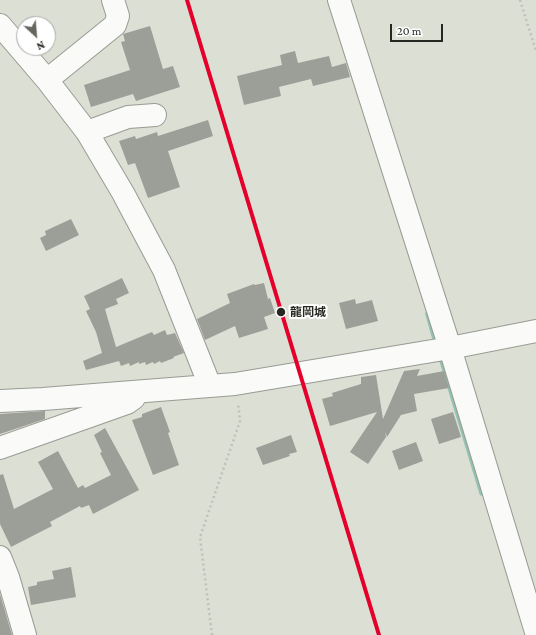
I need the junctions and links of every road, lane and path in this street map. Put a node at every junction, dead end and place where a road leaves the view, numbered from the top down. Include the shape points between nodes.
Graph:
1 (113, 0) edge
2 (339, 0) edge
3 (520, 0) edge
4 (0, 25) edge
5 (536, 51) edge
6 (47, 80) junction
7 (155, 116) dead end
8 (87, 132) junction
9 (536, 331) edge
10 (450, 348) junction
11 (235, 384) junction
12 (210, 386) junction
13 (135, 392) junction
14 (0, 401) edge
15 (0, 448) edge
16 (0, 556) edge
17 (536, 632) edge
18 (25, 635) edge
19 (212, 635) edge

1 - 6 street via 118,16 114,25
2 - 10 street
3 - 5 path
4 - 6 street
6 - 8 street
7 - 8 street via 128,117
8 - 12 street via 164,270
9 - 10 street
10 - 11 street
10 - 17 street
11 - 12 street
11 - 19 path via 240,421 200,537
12 - 13 street
13 - 14 street
13 - 15 street via 134,398 127,403
16 - 18 street

